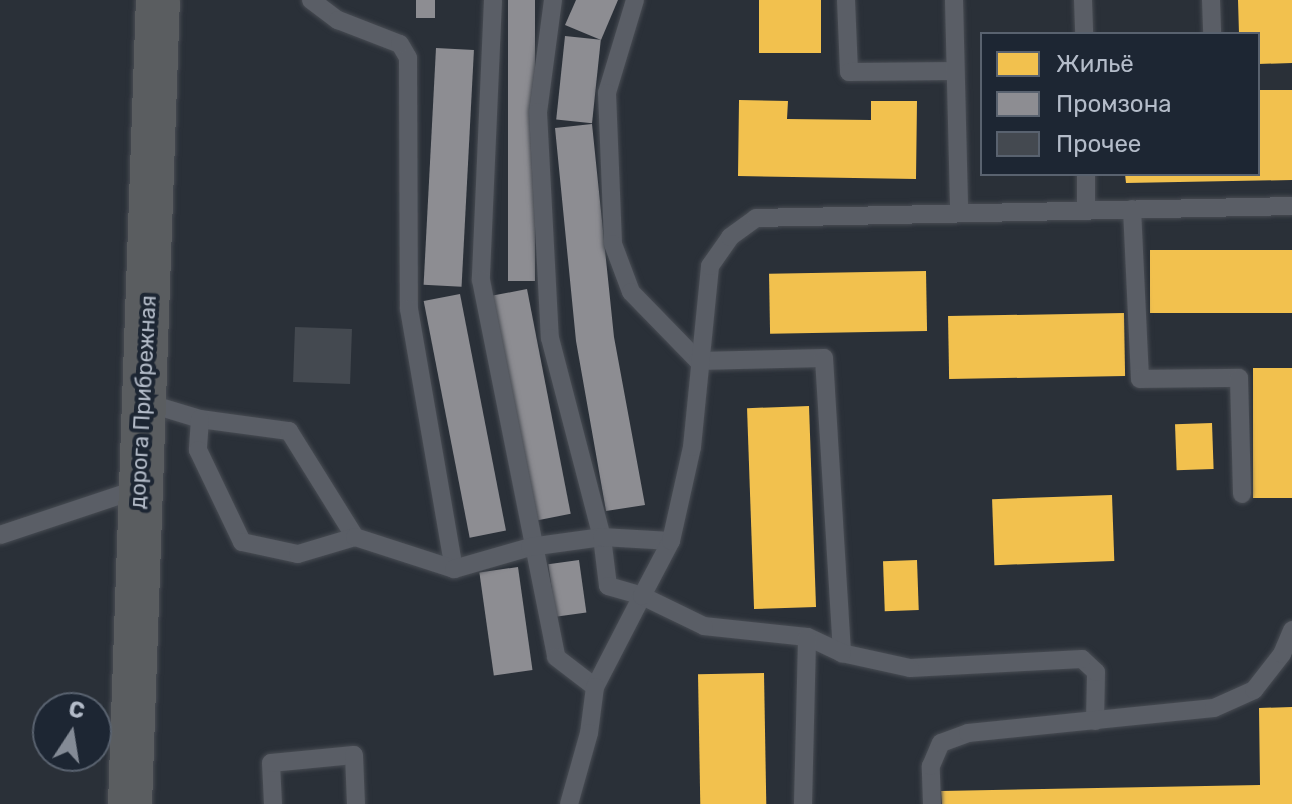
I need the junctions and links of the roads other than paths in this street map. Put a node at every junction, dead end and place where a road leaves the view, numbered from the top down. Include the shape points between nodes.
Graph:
1 (158, 0) edge
2 (311, 0) edge
3 (493, 0) edge
4 (553, 0) edge
5 (635, 0) edge
6 (846, 0) edge
7 (954, 0) edge
8 (1083, 0) edge
9 (1211, 0) edge
10 (1084, 32) edge
11 (1212, 32) edge
12 (955, 71) junction
13 (1086, 176) edge
14 (1292, 206) edge
15 (1086, 209) junction
16 (1132, 209) junction
17 (959, 212) junction
18 (698, 361) junction
19 (144, 402) junction
20 (200, 419) junction
21 (138, 489) junction
22 (1242, 494) dead end
23 (0, 535) edge
24 (355, 537) junction
25 (602, 537) junction
26 (671, 541) junction
27 (530, 547) junction
28 (454, 569) junction
29 (642, 596) junction
30 (1292, 630) edge
31 (807, 637) junction
32 (842, 653) junction
33 (595, 687) junction
34 (1095, 721) junction
35 (130, 804) edge
36 (273, 804) edge
37 (356, 804) edge
38 (569, 804) edge
39 (803, 804) edge
40 (932, 804) edge

1 - 19 highway, дорога Прибрежная
2 - 28 lane via 338,20 400,44 408,58 409,309
3 - 27 lane via 481,280
4 - 25 lane via 538,112 550,338
5 - 18 lane via 607,93 613,244 631,292
6 - 12 lane via 849,72
7 - 12 lane
8 - 10 lane
9 - 11 lane
12 - 17 lane
13 - 15 lane
14 - 16 lane
15 - 16 lane
15 - 17 lane
16 - 22 lane via 1140,379 1239,378
17 - 18 lane via 756,218 730,237 710,266
18 - 26 lane via 692,447
18 - 32 lane via 824,358
19 - 20 lane
19 - 21 highway, дорога Прибрежная
20 - 24 lane via 289,431
20 - 24 lane via 198,450 242,542 298,554
21 - 23 lane
21 - 35 highway, дорога Прибрежная
24 - 28 lane
25 - 26 lane
25 - 27 lane
25 - 29 lane via 608,586
26 - 29 lane
27 - 28 lane
27 - 33 lane via 556,657
29 - 31 lane via 704,626
29 - 33 lane
30 - 34 lane via 1282,654 1254,690 1214,708
31 - 32 lane
31 - 39 lane
32 - 34 lane via 910,668 1082,659 1096,672
33 - 38 lane via 589,733
34 - 40 lane via 968,733 941,743 931,766
36 - 37 lane via 271,763 354,755

